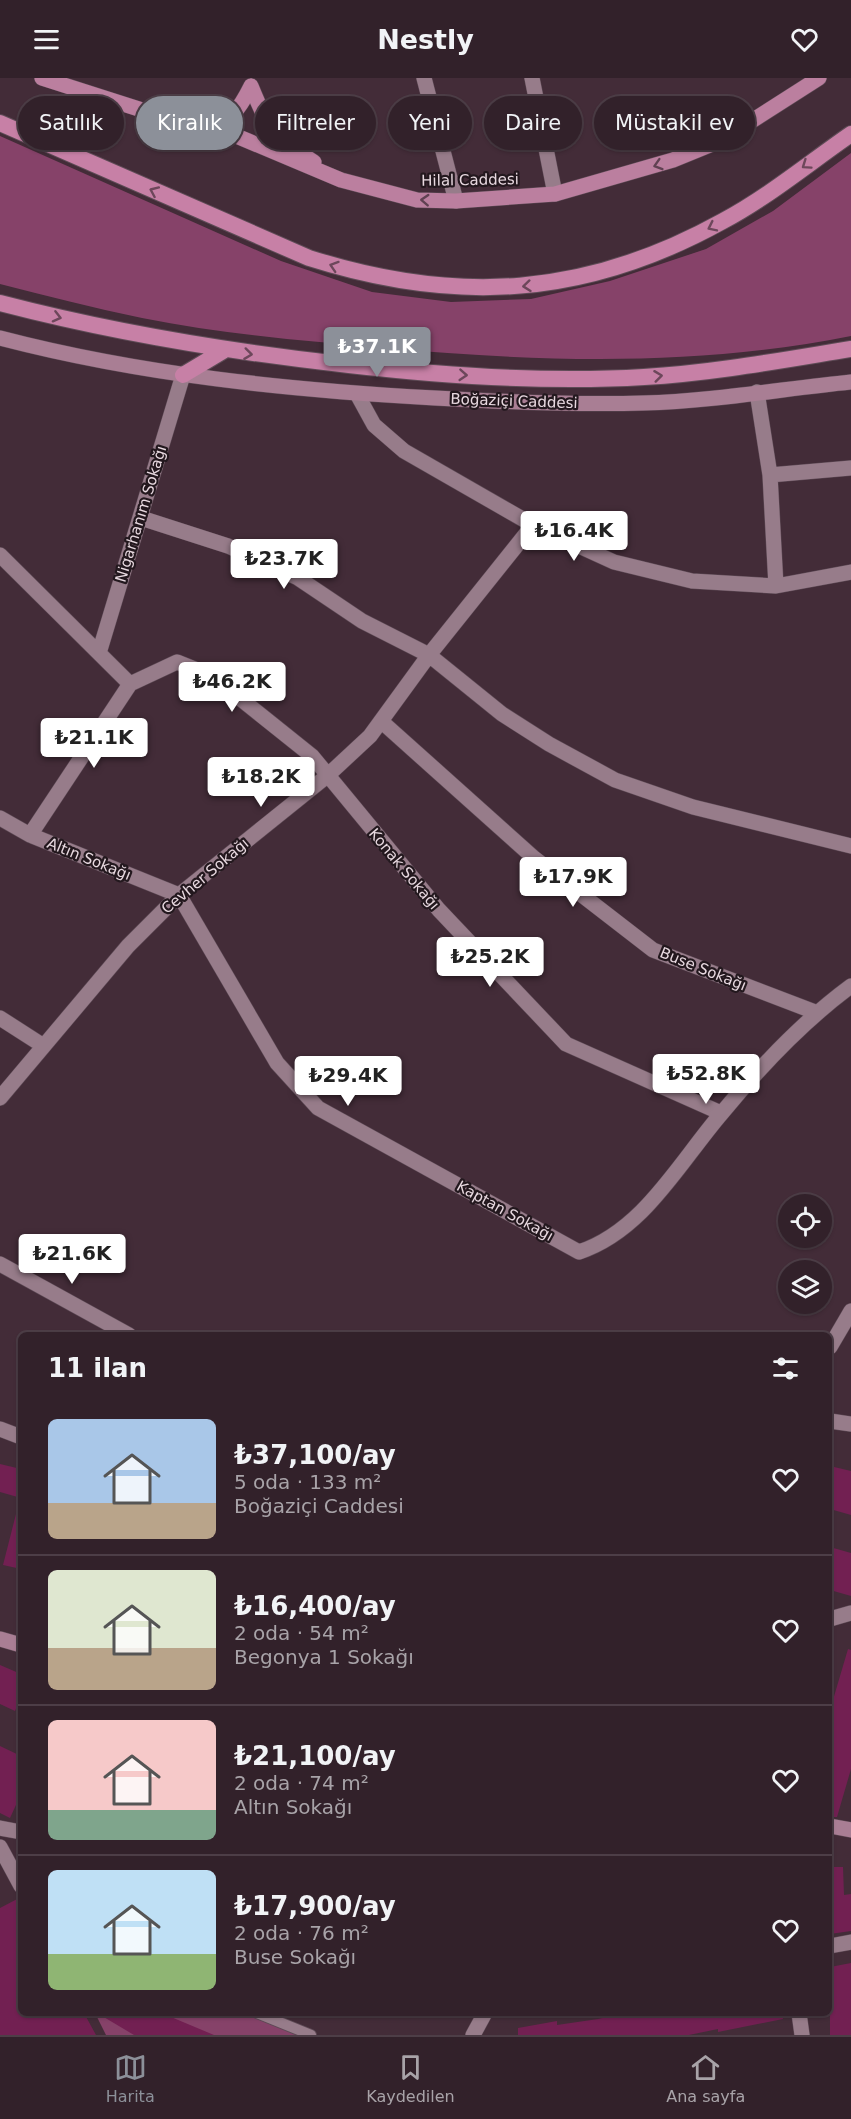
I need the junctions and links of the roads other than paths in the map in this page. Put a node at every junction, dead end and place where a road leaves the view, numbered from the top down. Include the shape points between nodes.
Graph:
1 (42, 78) edge
2 (424, 78) edge
3 (532, 78) edge
4 (819, 78) edge
5 (250, 82) edge
6 (243, 100) edge
7 (136, 108) edge
8 (0, 123) edge
9 (851, 134) edge
10 (243, 139) edge
11 (341, 180) junction
12 (555, 194) junction
13 (456, 201) junction
14 (0, 303) edge
15 (0, 338) edge
16 (851, 349) edge
17 (223, 351) junction
18 (183, 375) junction
19 (851, 382) edge
20 (757, 392) junction
21 (357, 394) junction
22 (851, 468) edge
23 (770, 475) junction
24 (141, 518) junction
25 (533, 525) junction
26 (0, 555) edge
27 (851, 573) edge
28 (776, 586) junction
29 (99, 653) junction
30 (429, 656) junction
31 (130, 684) junction
32 (381, 721) junction
33 (327, 776) junction
34 (0, 818) edge
35 (30, 835) junction
36 (851, 846) edge
37 (179, 895) junction
38 (851, 986) edge
39 (815, 1012) junction
40 (0, 1018) edge
41 (42, 1045) junction
42 (0, 1098) edge
43 (721, 1113) junction
44 (0, 1264) edge
45 (851, 1311) edge
46 (124, 1332) edge
47 (832, 1344) edge
48 (832, 1421) edge
49 (851, 1424) edge
50 (0, 1429) edge
51 (18, 1436) edge
52 (851, 1613) edge
53 (832, 1617) edge
54 (0, 1640) edge
55 (18, 1644) edge
56 (832, 1826) edge
57 (0, 1828) edge
58 (851, 1830) edge
59 (18, 1831) edge
60 (0, 1847) edge
61 (18, 1880) edge
62 (851, 1942) edge
63 (832, 1946) edge
64 (264, 2016) edge
65 (483, 2016) edge
66 (799, 2016) edge
67 (311, 2035) edge
68 (473, 2035) edge
69 (802, 2035) edge

1 - 7 main road, Hilal Caddesi
2 - 13 street
3 - 12 street
4 -> 12 main road, Hilal Caddesi via 722,140 673,160
5 - 6 main road
5 - 11 main road via 274,134
9 -> 8 highway via 731,217 650,255 569,279 491,289 396,280 309,258
10 - 11 main road, Hilal Caddesi
13 -> 11 main road, Hilal Caddesi via 417,200
12 - 13 main road, Hilal Caddesi
14 -> 17 highway
15 - 18 main road, Boğaziçi Caddesi
17 -> 16 highway via 392,370 561,380 646,377
17 - 18 highway
18 - 21 main road, Boğaziçi Caddesi
18 - 24 street, Nigarhanım Sokağı
19 - 20 main road, Boğaziçi Caddesi
20 - 21 main road, Boğaziçi Caddesi via 645,403 555,404
20 - 23 street
21 - 25 street via 374,425 404,451
22 - 23 street
23 - 28 street
24 - 29 street, Nigarhanım Sokağı
24 - 30 street via 228,546 298,578 362,621
25 - 28 street via 625,564 692,581
25 - 30 street, Cevher Sokağı
26 - 29 street
27 - 28 street
29 - 31 street
30 - 32 street, Cevher Sokağı
30 - 36 street via 502,714 615,780 693,807
31 - 33 street, Konak Sokağı via 177,662 212,676 312,756
31 - 35 street
32 - 33 street, Cevher Sokağı
32 - 39 street, Buse Sokağı via 534,858 653,950
33 - 37 street, Cevher Sokağı
33 - 43 street, Konak Sokağı via 439,910 566,1044
34 - 35 street, Altın Sokağı
35 - 37 street, Altın Sokağı
37 - 41 street, Cevher Sokağı via 128,946
37 - 43 street, Kaptan Sokağı via 277,1063 318,1108 579,1252 601,1245 621,1232
38 - 39 street, Kaptan Sokağı
39 - 43 street, Kaptan Sokağı
40 - 41 street
41 - 42 street, Cevher Sokağı
44 - 46 street
45 - 47 street
48 - 49 street
50 - 51 street
52 - 53 street
54 - 55 main road
56 - 58 main road
57 - 59 street
60 - 61 street
62 - 63 street
64 - 67 lane
65 - 68 street
66 - 69 street

